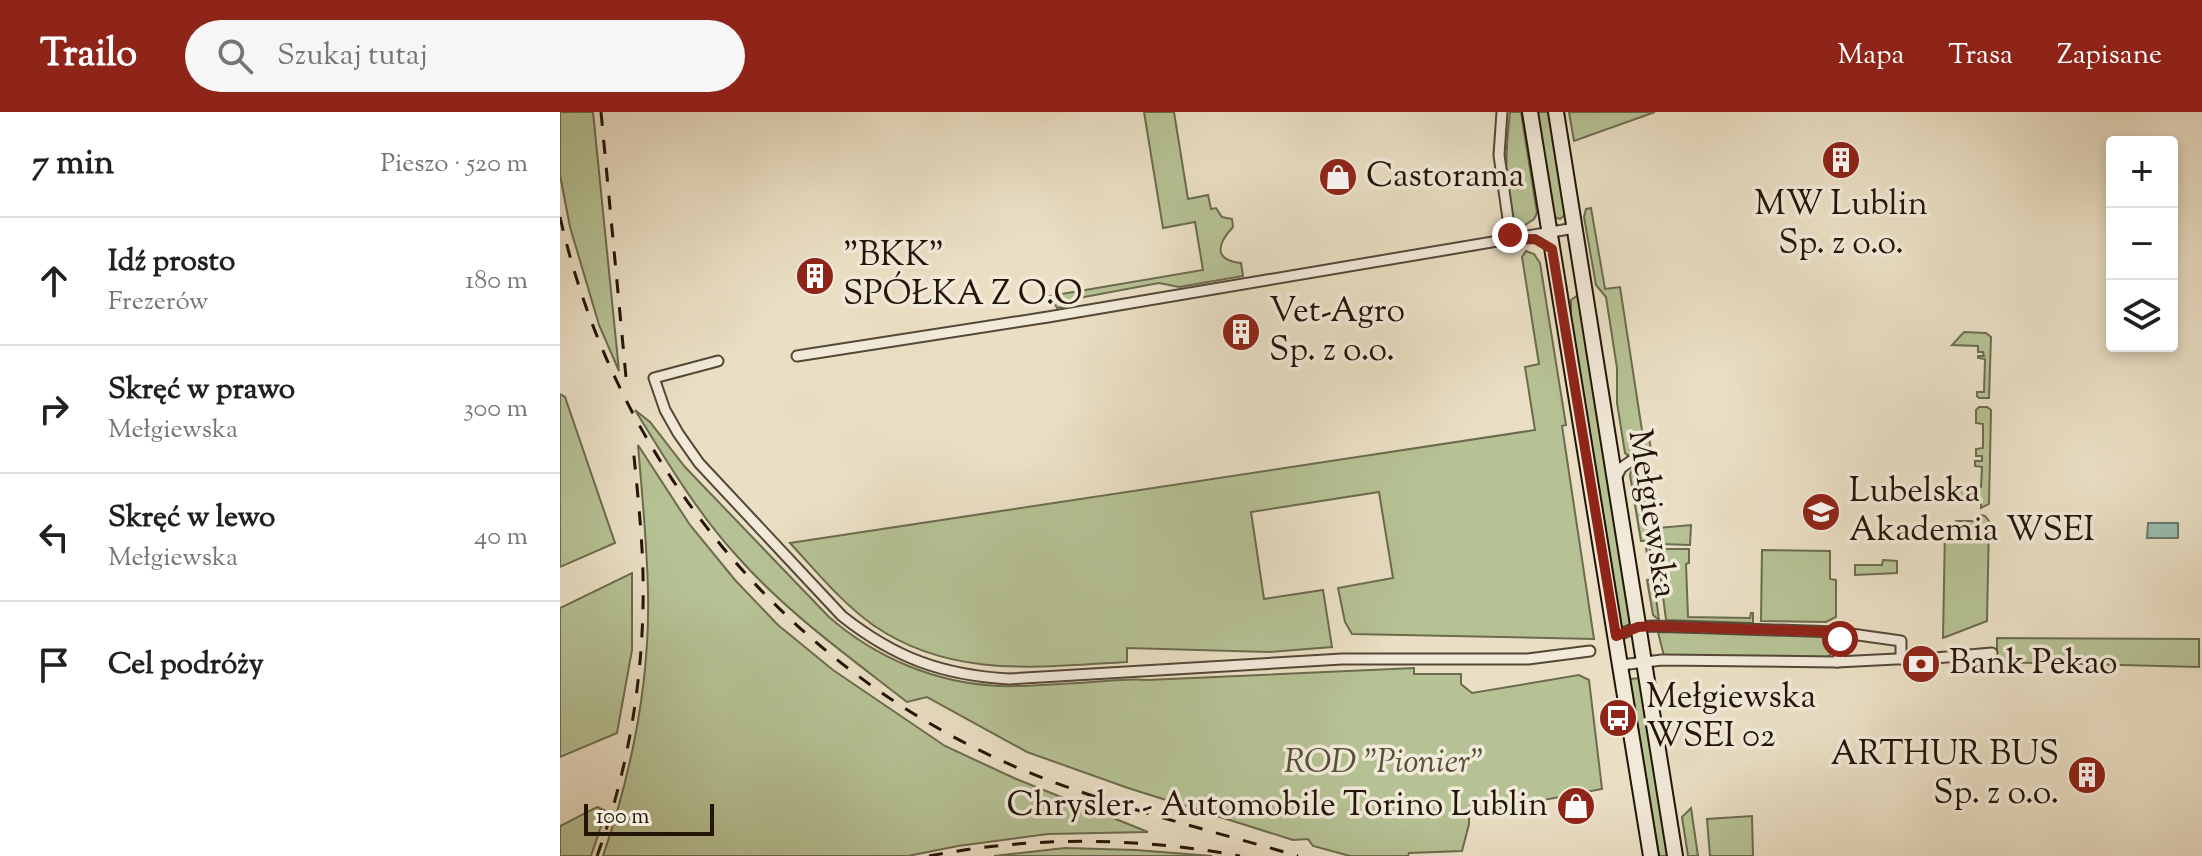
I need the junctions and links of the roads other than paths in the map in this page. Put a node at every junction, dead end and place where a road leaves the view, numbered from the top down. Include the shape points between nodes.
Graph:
1 (1502, 112) edge
2 (1530, 112) edge
3 (1556, 112) edge
4 (1575, 228) junction
5 (1542, 236) junction
6 (1511, 240) junction
7 (1560, 297) junction
8 (1586, 298) junction
9 (797, 356) dead end
10 (718, 361) dead end
11 (1638, 627) junction
12 (1837, 632) junction
13 (1616, 636) junction
14 (1590, 651) dead end
15 (1992, 653) dead end
16 (1916, 658) dead end
17 (1935, 658) dead end
18 (1901, 659) junction
19 (1644, 662) junction
20 (1837, 662) junction
21 (1621, 665) junction
22 (1651, 856) edge
23 (1675, 856) edge

1 - 6 street via 1499,155
2 - 5 main road, Mełgiewska
3 - 4 main road, Mełgiewska
4 - 5 street
4 - 8 main road, Mełgiewska
5 - 6 street
5 - 6 street via 1540,232
5 - 7 main road, Mełgiewska via 1552,249
6 - 9 street
7 - 8 main road via 1572,285
7 - 13 main road, Mełgiewska
8 - 11 main road, Mełgiewska
10 - 14 street via 654,378 665,410 688,448 842,616 880,643 933,666 1009,679 1342,659 1528,659
11 - 12 street
11 - 13 street
11 - 19 main road, Mełgiewska
12 - 18 street via 1901,641
12 - 20 street
13 - 21 main road, Mełgiewska
15 - 17 street
16 - 18 street
18 - 20 street
19 - 20 street
19 - 21 street
19 - 23 main road, Mełgiewska
21 - 22 main road, Mełgiewska

